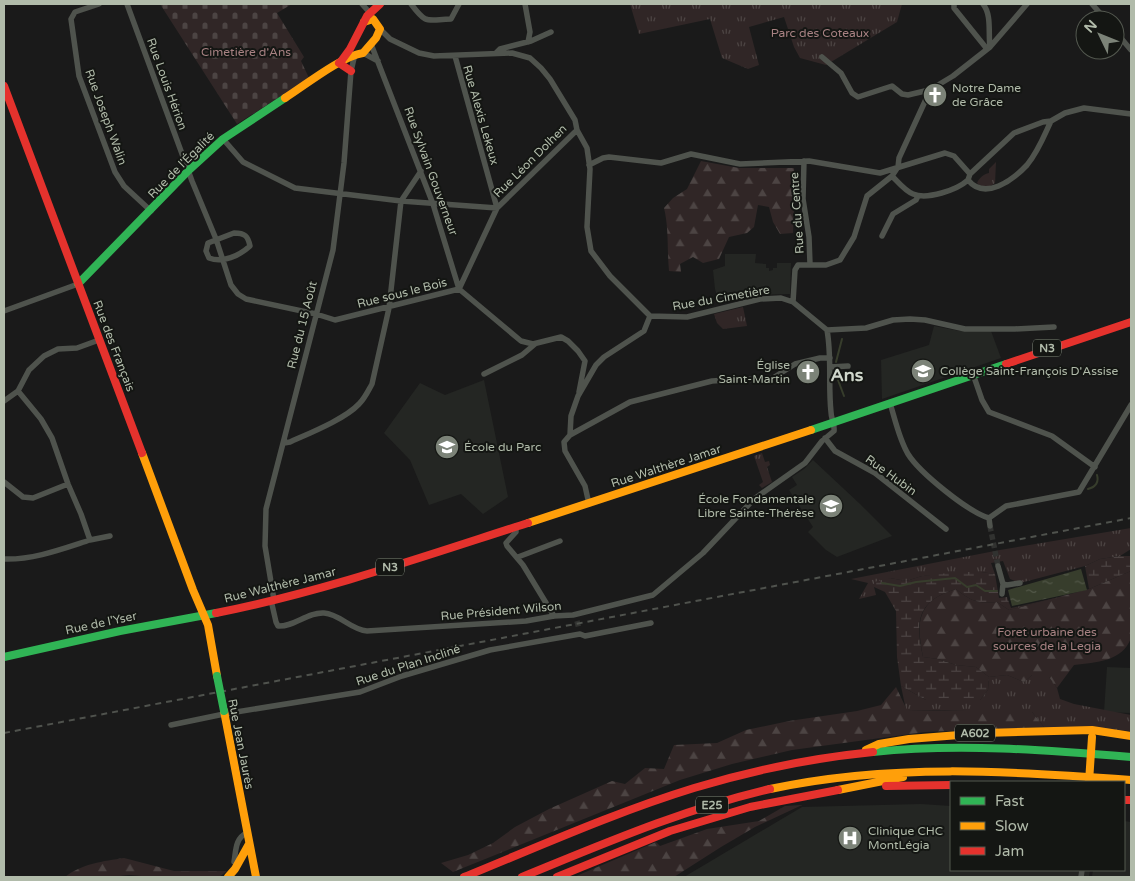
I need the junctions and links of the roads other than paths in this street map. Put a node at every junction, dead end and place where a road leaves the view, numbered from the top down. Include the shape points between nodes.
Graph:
1 (98, 4) edge
2 (127, 4) edge
3 (362, 4) edge
4 (380, 4) edge
5 (411, 4) edge
6 (459, 4) edge
7 (525, 4) edge
8 (954, 4) edge
9 (983, 4) edge
10 (1027, 4) edge
11 (370, 13) junction
12 (375, 21) junction
13 (364, 22) junction
14 (380, 29) junction
15 (551, 32) dead end
16 (387, 37) junction
17 (374, 41) junction
18 (528, 42) junction
19 (988, 48) junction
20 (356, 52) junction
21 (496, 52) junction
22 (455, 56) junction
23 (822, 57) dead end
24 (378, 61) junction
25 (339, 63) junction
26 (351, 71) junction
27 (4, 86) edge
28 (932, 91) junction
29 (1131, 114) edge
30 (1051, 121) junction
31 (577, 130) junction
32 (223, 139) junction
33 (804, 161) junction
34 (589, 165) junction
35 (898, 167) junction
36 (189, 170) junction
37 (420, 171) junction
38 (892, 176) junction
39 (969, 177) junction
40 (341, 194) junction
41 (918, 196) junction
42 (401, 201) junction
43 (433, 204) junction
44 (497, 208) junction
45 (151, 211) junction
46 (882, 236) dead end
47 (216, 239) junction
48 (223, 260) junction
49 (810, 264) junction
50 (78, 284) junction
51 (459, 289) junction
52 (794, 302) junction
53 (389, 308) junction
54 (4, 311) edge
55 (316, 314) junction
56 (650, 316) junction
57 (1131, 322) edge
58 (1054, 327) dead end
59 (827, 330) junction
60 (99, 340) junction
61 (535, 344) junction
62 (830, 358) junction
63 (848, 366) dead end
64 (830, 367) junction
65 (484, 374) dead end
66 (973, 374) junction
67 (18, 391) junction
68 (578, 396) junction
69 (4, 401) edge
70 (890, 403) junction
71 (1131, 404) edge
72 (833, 422) junction
73 (570, 434) junction
74 (825, 438) junction
75 (284, 443) junction
76 (1095, 467) junction
77 (4, 482) edge
78 (68, 484) junction
79 (589, 504) junction
80 (989, 518) junction
81 (516, 526) junction
82 (990, 526) tunnel mouth
83 (946, 529) dead end
84 (110, 536) dead end
85 (90, 540) junction
86 (560, 541) dead end
87 (518, 557) junction
88 (4, 559) edge
89 (998, 566) tunnel mouth
90 (1020, 583) dead end
91 (1003, 584) junction
92 (1002, 594) dead end
93 (273, 600) junction
94 (203, 614) junction
95 (308, 615) joint
96 (554, 616) junction
97 (651, 623) dead end
98 (4, 657) edge
99 (224, 712) junction
100 (171, 725) dead end
101 (1092, 734) junction
102 (1131, 736) edge
103 (861, 753) junction
104 (1131, 757) edge
105 (912, 771) junction
106 (1131, 780) edge
107 (1089, 781) edge
108 (950, 785) edge
109 (830, 791) junction
110 (247, 832) junction
111 (249, 844) junction
112 (600, 860) junction
113 (234, 862) dead end
114 (228, 877) edge
115 (256, 877) edge
116 (464, 877) edge
117 (522, 877) edge
118 (558, 877) edge
119 (564, 877) edge

1 - 45 street, Rue Joseph Walin via 75,12 71,19 79,76 115,172 124,186
2 - 36 street, Rue Louis Hérion
3 - 11 street
4 - 11 main road, Rue de l'Égalité
5 - 6 street via 426,20 451,19
7 - 18 street via 530,32
8 - 19 street
9 - 19 street via 989,20
10 - 19 street
11 - 12 main road
11 - 13 main road, Rue de l'Égalité
12 - 13 main road via 369,19
12 - 14 main road
13 - 20 main road, Rue de l'Égalité
14 - 16 street
14 - 17 main road
15 - 18 street
16 - 17 street
16 - 22 street via 419,53
17 - 20 main road
17 - 24 street, Rue Sylvain Gouverneur
18 - 21 street
19 - 28 street
20 - 24 street
20 - 25 main road, Rue de l'Égalité
20 - 26 street, Rue du 15 Août
21 - 22 street
21 - 31 street via 524,55 541,68 575,120
22 - 44 street, Rue Alexis Lekeux
23 - 28 street via 841,73 852,93 858,97 892,86 908,95
24 - 37 street, Rue Sylvain Gouverneur
25 - 26 main road
25 - 32 main road, Rue de l'Égalité
26 - 40 street, Rue du 15 Août
27 - 50 main road, Rue des Français
28 - 35 street via 908,137
29 - 30 street via 1084,108 1065,112
30 - 39 street via 1014,133
30 - 39 street via 1042,141 1016,175 989,190 979,189
31 - 34 street via 587,148
31 - 44 street, Rue Léon Dolhen
32 - 36 main road, Rue de l'Égalité
32 - 40 street via 243,162 295,188
33 - 34 street via 740,164 691,154 661,163 610,157
33 - 35 street via 875,173
33 - 49 street, Rue du Centre via 803,199
34 - 56 street via 587,227 591,251 610,276
35 - 38 street
35 - 39 street via 945,153 954,156
36 - 45 main road, Rue de l'Égalité
36 - 47 street, Rue Louis Hérion
37 - 42 street
37 - 43 street, Rue Sylvain Gouverneur
38 - 41 street via 911,194
38 - 49 street via 867,196 854,237 840,260 831,264
39 - 41 street via 964,184 948,190
40 - 42 street
40 - 55 street, Rue du 15 Août via 333,250
41 - 46 street via 893,214
42 - 43 street
42 - 53 street
43 - 44 street
43 - 51 street, Rue Sylvain Gouverneur
44 - 51 street, Rue Léon Dolhen
45 - 50 main road, Rue de l'Égalité
47 - 48 street, Rue Louis Hérion
47 - 48 street via 208,243 206,251 209,258
47 - 48 street via 234,233 248,237 250,246
48 - 55 street, Rue sous le Bois via 231,285 246,299
49 - 52 street via 798,265 795,270
50 - 54 street
50 - 60 main road, Rue des Français
51 - 53 street, Rue sous le Bois
51 - 61 street, Rue sous le Bois via 521,341
52 - 56 street, Rue du Cimetière via 781,298 760,299 687,317
52 - 59 street
53 - 55 street, Rue sous le Bois via 334,320
53 - 75 street via 372,384 365,398 350,412
55 - 75 street, Rue du 15 Août
56 - 68 street via 644,331 596,365
57 - 66 main road, Rue Walthère Jamar / N3
58 - 59 street via 971,329 910,319 866,328
59 - 62 street
60 - 67 street via 77,348 58,349 44,356 29,370
60 - 94 main road, Rue des Français
61 - 65 street via 522,355
61 - 68 street via 561,337 578,351 585,361
62 - 64 street
62 - 73 street via 794,364 764,380 712,381 630,402
63 - 64 street
64 - 72 street
66 - 70 main road, Rue Walthère Jamar / N3
66 - 76 street via 989,412 1052,436
67 - 69 street
67 - 78 street via 52,438
68 - 73 street via 570,416
70 - 72 main road, Rue Walthère Jamar / N3
70 - 80 street via 913,460 940,486 978,514
71 - 76 street
72 - 74 street, Rue Président Wilson via 834,431
72 - 79 main road, Rue Walthère Jamar / N3
73 - 79 street via 564,442 565,451 585,486
74 - 83 street, Rue Hubin via 835,451 875,473
74 - 96 street, Rue Président Wilson via 806,463 754,499 703,553 653,595 577,618
75 - 93 street, Rue du 15 Août via 266,509 265,546
76 - 80 street via 1079,492 1006,506
77 - 78 street via 28,498
78 - 85 street
79 - 81 main road, Rue Walthère Jamar / N3
80 - 82 street
81 - 87 street via 514,536 506,543
81 - 93 main road, Rue Walthère Jamar / N3 via 335,584
84 - 85 street
85 - 88 street via 52,552
86 - 87 street
87 - 96 street
89 - 91 street
90 - 91 street
91 - 92 street
93 - 94 main road, Rue Walthère Jamar / N3
93 - 95 street, Rue du 15 Août via 278,626
94 - 98 main road, Rue de l'Yser / N3
94 - 99 main road, Rue Jean Jaurès, bridge via 208,625
95 - 96 street, Rue Président Wilson via 330,614 367,631 521,622
97 - 99 street, Rue du Plan Incliné via 585,636 579,632 490,650 360,692
99 - 100 street, Rue du Plan Incliné
99 - 110 main road, Rue Jean Jaurès
101 - 102 main road, A602
101 - 103 main road, A602 via 943,735 879,744
101 - 107 main road, bridge
103 - 104 main road, E25 via 944,748
103 - 116 main road, E25 via 773,767 691,788
105 - 106 main road, E25 via 1022,772
105 - 109 main road via 902,778
105 - 117 main road, E25 via 785,786 716,803 642,828
108 - 109 main road via 909,784
109 - 112 main road via 724,814 670,831
110 - 111 main road, Rue Jean Jaurès
110 - 113 street via 237,842
111 - 114 main road
111 - 115 main road, Rue Jean Jaurès
112 - 118 main road
112 - 119 main road

